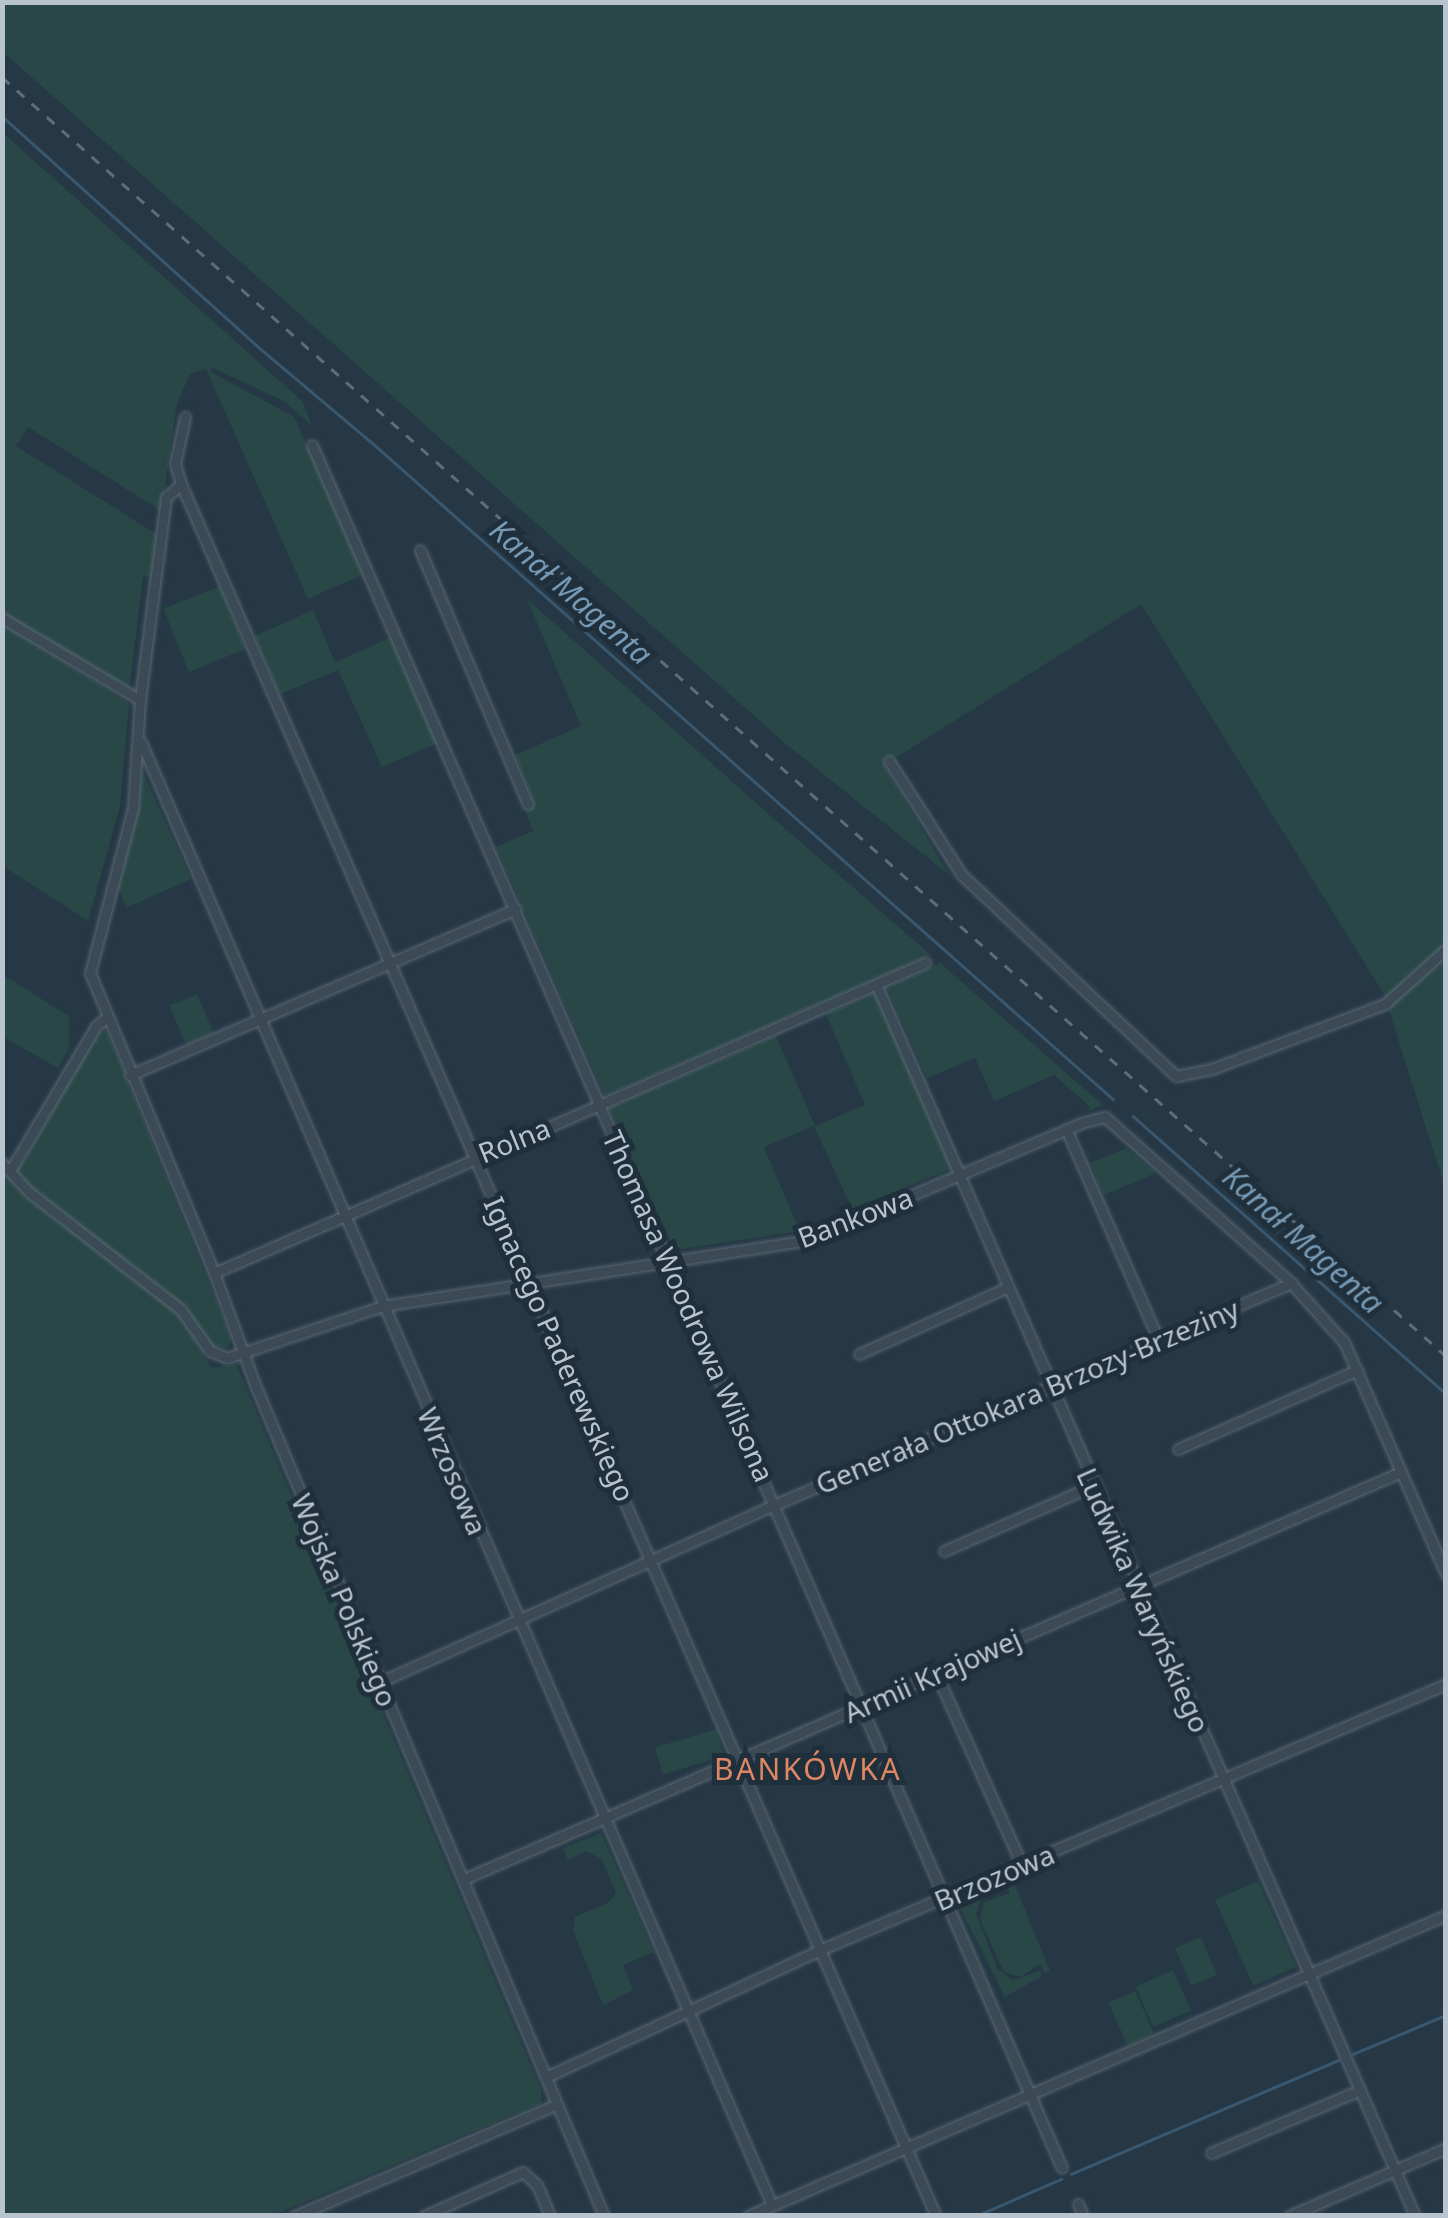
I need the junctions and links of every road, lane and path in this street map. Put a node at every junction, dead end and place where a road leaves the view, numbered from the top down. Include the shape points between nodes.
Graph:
1 (185, 417) dead end
2 (312, 445) dead end
3 (181, 484) junction
4 (420, 550) dead end
5 (2, 618) edge
6 (140, 700) junction
7 (138, 735) junction
8 (889, 761) dead end
9 (528, 804) dead end
10 (516, 910) junction
11 (1446, 949) edge
12 (925, 963) dead end
13 (391, 965) junction
14 (876, 984) junction
15 (106, 1017) junction
16 (260, 1020) junction
17 (130, 1075) junction
18 (601, 1104) junction
19 (1066, 1129) junction
20 (475, 1156) junction
21 (6, 1167) edge
22 (958, 1176) junction
23 (344, 1214) junction
24 (670, 1259) junction
25 (214, 1273) junction
26 (530, 1280) junction
27 (1291, 1283) junction
28 (1006, 1288) junction
29 (382, 1306) junction
30 (1158, 1339) junction
31 (243, 1353) junction
32 (858, 1354) dead end
33 (1358, 1370) junction
34 (1051, 1387) junction
35 (1178, 1449) dead end
36 (1401, 1472) junction
37 (1094, 1485) junction
38 (776, 1504) junction
39 (944, 1551) dead end
40 (652, 1559) junction
41 (1446, 1574) edge
42 (1138, 1586) junction
43 (518, 1620) junction
44 (936, 1672) junction
45 (380, 1682) junction
46 (1446, 1684) edge
47 (862, 1706) junction
48 (739, 1759) junction
49 (1223, 1780) junction
50 (604, 1817) junction
51 (1022, 1865) junction
52 (464, 1878) junction
53 (946, 1897) junction
54 (1446, 1915) edge
55 (821, 1950) junction
56 (1309, 1975) junction
57 (687, 2010) junction
58 (546, 2077) junction
59 (1360, 2090) junction
60 (1030, 2095) junction
61 (557, 2104) junction
62 (907, 2148) junction
63 (1446, 2148) edge
64 (1212, 2152) dead end
65 (1062, 2168) dead end
66 (1395, 2169) junction
67 (452, 2202) junction
68 (1078, 2204) dead end
69 (772, 2205) junction
70 (319, 2211) edge
71 (295, 2216) edge
72 (424, 2216) edge
73 (458, 2216) edge
74 (550, 2216) edge
75 (604, 2216) edge
76 (748, 2216) edge
77 (936, 2216) edge
78 (1082, 2216) edge
79 (1288, 2216) edge
80 (1415, 2216) edge

1 - 3 street via 175,464
2 - 10 street, Thomasa Woodrowa Wilsona
3 - 6 street via 166,497
3 - 13 street, Ignacego Paderewskiego
4 - 9 street
5 - 6 street
6 - 7 street
7 - 15 street, Wojska Polskiego via 133,808 93,957 92,982
7 - 16 street, Wrzosowa
8 - 11 street via 962,875 1182,1077 1385,1004
10 - 13 street
10 - 18 street, Thomasa Woodrowa Wilsona
12 - 14 street, Rolna
13 - 16 street
13 - 20 street, Ignacego Paderewskiego
14 - 18 street, Rolna
14 - 22 street, Ludwika Waryńskiego
15 - 17 street, Wojska Polskiego
15 - 21 street
16 - 17 street
16 - 23 street, Wrzosowa
17 - 25 street, Wojska Polskiego
18 - 20 street, Rolna
18 - 24 street, Thomasa Woodrowa Wilsona
19 - 22 street, Bankowa
19 - 27 street, Bankowa via 1105,1117
19 - 30 street
20 - 23 street, Rolna
20 - 26 street, Ignacego Paderewskiego
21 - 31 street via 28,1192 181,1310 214,1354
22 - 24 street, Bankowa via 806,1240
22 - 28 street, Ludwika Waryńskiego
23 - 25 street, Rolna
23 - 29 street, Wrzosowa
24 - 26 street, Bankowa
24 - 38 street, Thomasa Woodrowa Wilsona
25 - 31 street, Wojska Polskiego
26 - 29 street, Bankowa
26 - 40 street, Ignacego Paderewskiego
27 - 30 street, Generała Ottokara Brzozy-Brzeziny
27 - 33 street via 1344,1342
28 - 32 street
28 - 34 street, Ludwika Waryńskiego
29 - 31 street, Bankowa
29 - 43 street, Wrzosowa
30 - 34 street, Generała Ottokara Brzozy-Brzeziny
31 - 45 street, Wojska Polskiego
33 - 35 street
33 - 36 street
34 - 37 street, Ludwika Waryńskiego
34 - 38 street, Generała Ottokara Brzozy-Brzeziny
36 - 41 street
36 - 42 street, Armii Krajowej
37 - 39 street
37 - 42 street, Ludwika Waryńskiego
38 - 40 street, Generała Ottokara Brzozy-Brzeziny
38 - 47 street, Thomasa Woodrowa Wilsona
40 - 43 street, Generała Ottokara Brzozy-Brzeziny
40 - 48 street, Ignacego Paderewskiego
42 - 44 street, Armii Krajowej
42 - 49 street, Ludwika Waryńskiego
43 - 45 street, Generała Ottokara Brzozy-Brzeziny
43 - 50 street, Wrzosowa
44 - 47 street, Armii Krajowej
44 - 51 street
45 - 52 street, Wojska Polskiego
46 - 49 street, Brzozowa
47 - 48 street, Armii Krajowej
47 - 53 street, Thomasa Woodrowa Wilsona
48 - 50 street, Armii Krajowej
48 - 55 street, Ignacego Paderewskiego
49 - 51 street, Brzozowa
49 - 56 street, Ludwika Waryńskiego
50 - 52 street, Armii Krajowej
50 - 57 street, Wrzosowa
51 - 53 street, Brzozowa
52 - 58 street, Wojska Polskiego
53 - 55 street, Brzozowa
53 - 60 street, Thomasa Woodrowa Wilsona
54 - 56 street
55 - 57 street, Brzozowa
55 - 62 street, Ignacego Paderewskiego
56 - 59 street, Ludwika Waryńskiego
56 - 60 street
57 - 58 street, Brzozowa
57 - 69 street, Wrzosowa
58 - 61 street, Wojska Polskiego
59 - 64 street
59 - 66 street, Ludwika Waryńskiego
60 - 62 street
60 - 65 street, Thomasa Woodrowa Wilsona
61 - 70 street
61 - 75 street, Wojska Polskiego
62 - 69 street
62 - 77 street, Ignacego Paderewskiego
63 - 66 street
66 - 79 street
66 - 80 street, Ludwika Waryńskiego
67 - 72 street
67 - 73 street
67 - 74 street via 523,2172 537,2185
68 - 78 street
69 - 76 street
70 - 71 street

